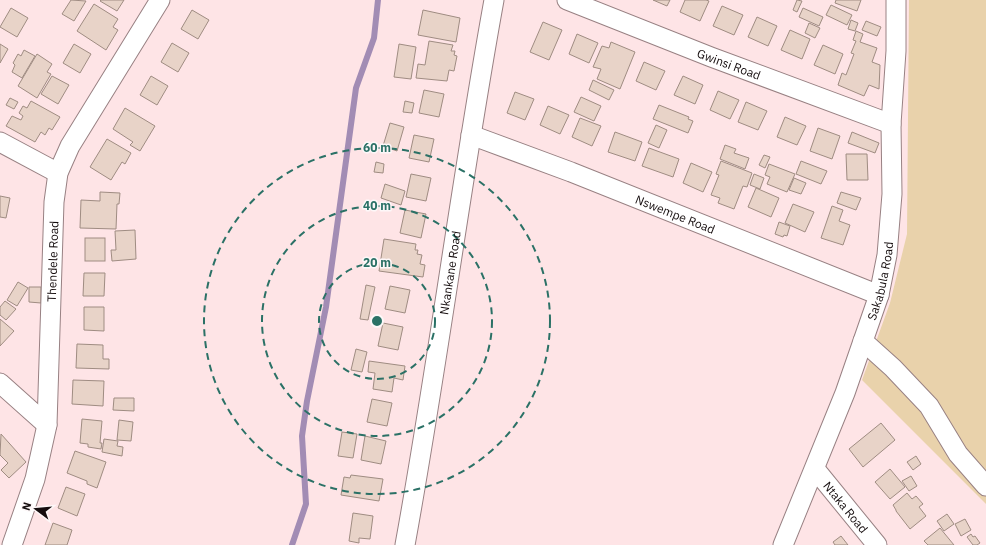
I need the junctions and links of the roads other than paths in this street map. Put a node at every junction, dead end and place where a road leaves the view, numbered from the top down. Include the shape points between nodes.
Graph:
1 (160, 0) edge
2 (494, 0) edge
3 (567, 0) edge
4 (896, 0) edge
5 (891, 124) junction
6 (471, 135) junction
7 (0, 142) edge
8 (58, 172) junction
9 (879, 295) junction
10 (863, 341) junction
11 (0, 383) edge
12 (47, 425) junction
13 (815, 470) junction
14 (986, 486) edge
15 (12, 545) edge
16 (405, 545) edge
17 (783, 545) edge
18 (877, 545) edge

1 - 8 street, Thendele Road via 70,146
2 - 6 street, Nkankane Road
3 - 5 street, Gwinsi Road
4 - 5 street, Sakabula Road via 896,51
5 - 9 street, Sakabula Road via 892,194 887,255
6 - 9 street, Nswempe Road
6 - 16 street, Nkankane Road
7 - 8 street
8 - 12 street, Thendele Road via 54,202
9 - 10 street, Sakabula Road
10 - 13 street, Sakabula Road
10 - 14 street via 929,406 958,454
11 - 12 street
12 - 15 street, Thendele Road via 35,479
13 - 17 street, Sakabula Road
13 - 18 street, Ntaka Road

